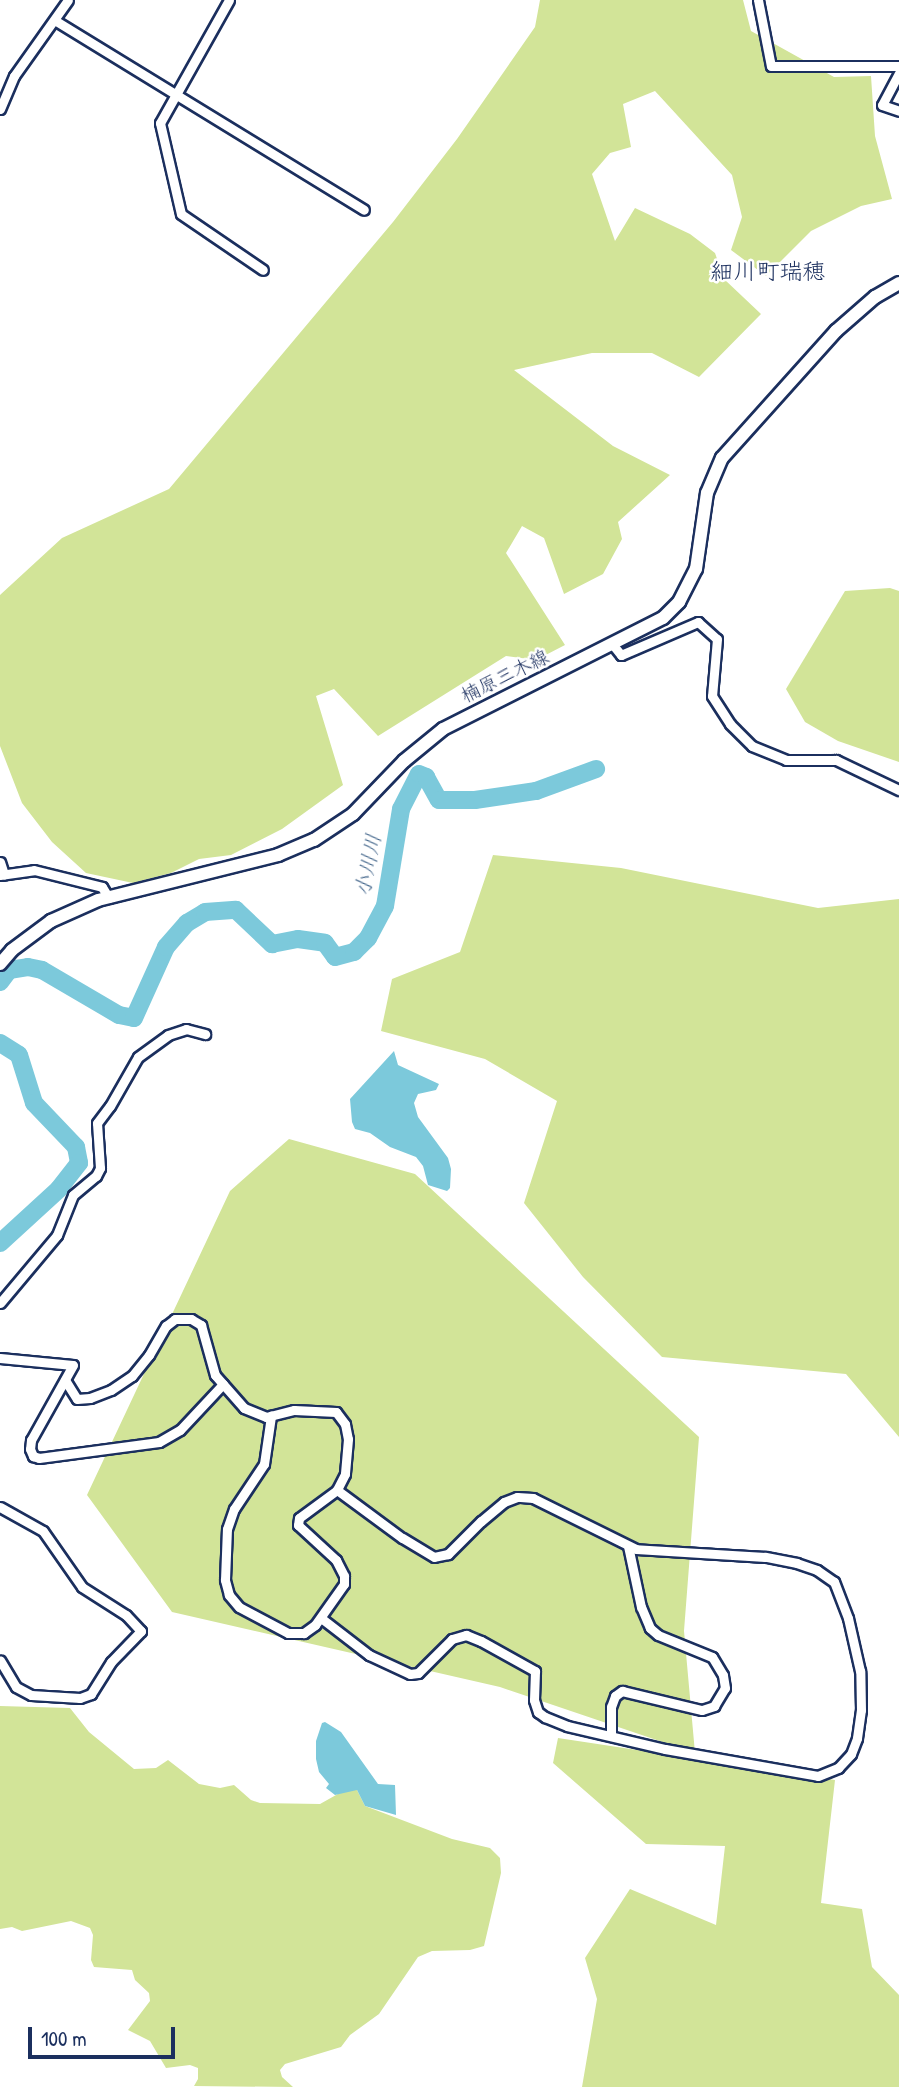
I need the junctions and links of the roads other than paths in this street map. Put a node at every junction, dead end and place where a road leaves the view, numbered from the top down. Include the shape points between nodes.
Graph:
1 (68, 0) edge
2 (229, 0) edge
3 (758, 0) edge
4 (55, 21) junction
5 (899, 66) edge
6 (899, 73) edge
7 (176, 94) junction
8 (0, 109) edge
9 (899, 111) edge
10 (364, 209) dead end
11 (263, 270) dead end
12 (899, 283) edge
13 (613, 645) junction
14 (899, 790) edge
15 (0, 862) edge
16 (2, 874) edge
17 (109, 898) junction
18 (0, 964) edge
19 (205, 1034) dead end
20 (0, 1303) edge
21 (0, 1358) edge
22 (65, 1380) junction
23 (223, 1384) junction
24 (271, 1416) junction
25 (337, 1490) junction
26 (0, 1507) edge
27 (628, 1546) junction
28 (321, 1618) junction
29 (0, 1660) edge
30 (611, 1735) junction

1 - 4 street
2 - 7 street
3 - 5 street via 771,66
4 - 7 street
4 - 8 street via 14,76
6 - 9 street via 882,104
7 - 10 street
7 - 11 street via 160,123 181,214
12 - 13 main road, 楠原三木線 via 836,331 722,458 707,493 696,569 684,594 663,618
13 - 14 street via 621,655 698,622 717,639 712,696 751,746 786,760 836,760
13 - 17 main road, 楠原三木線 via 443,729 404,761 353,814 314,839 278,855
15 - 16 street
16 - 17 street via 34,870 103,887
17 - 18 main road, 楠原三木線 via 51,920
19 - 20 street via 187,1029 168,1035 138,1056 97,1123 100,1168 73,1195 57,1235
21 - 22 street via 73,1365
22 - 23 street via 78,1399 111,1390 132,1376 166,1326 175,1319 191,1319 201,1325 208,1356
22 - 23 street via 31,1440 33,1456 159,1442 180,1430
23 - 24 street via 244,1408
24 - 25 street via 294,1410 336,1412 348,1438 348,1466
24 - 28 street via 264,1464 234,1509 227,1529 225,1580 239,1607 288,1633 304,1633
25 - 27 street via 434,1557 448,1554 481,1521 517,1497 533,1498
25 - 28 street via 299,1518 298,1525 336,1560 344,1576 339,1593
26 - 29 street via 43,1531 82,1587 126,1615 141,1631 111,1662 90,1695 80,1698 31,1695 16,1688
27 - 30 street via 650,1628 657,1636 712,1657 725,1688 714,1706 702,1710 622,1691 611,1707
27 - 30 street via 765,1557 797,1563 830,1577 848,1618 860,1671 861,1710 851,1754 838,1768 818,1776
28 - 30 street via 369,1655 410,1674 418,1673 452,1639 466,1636 481,1641 535,1671 538,1712 567,1726

